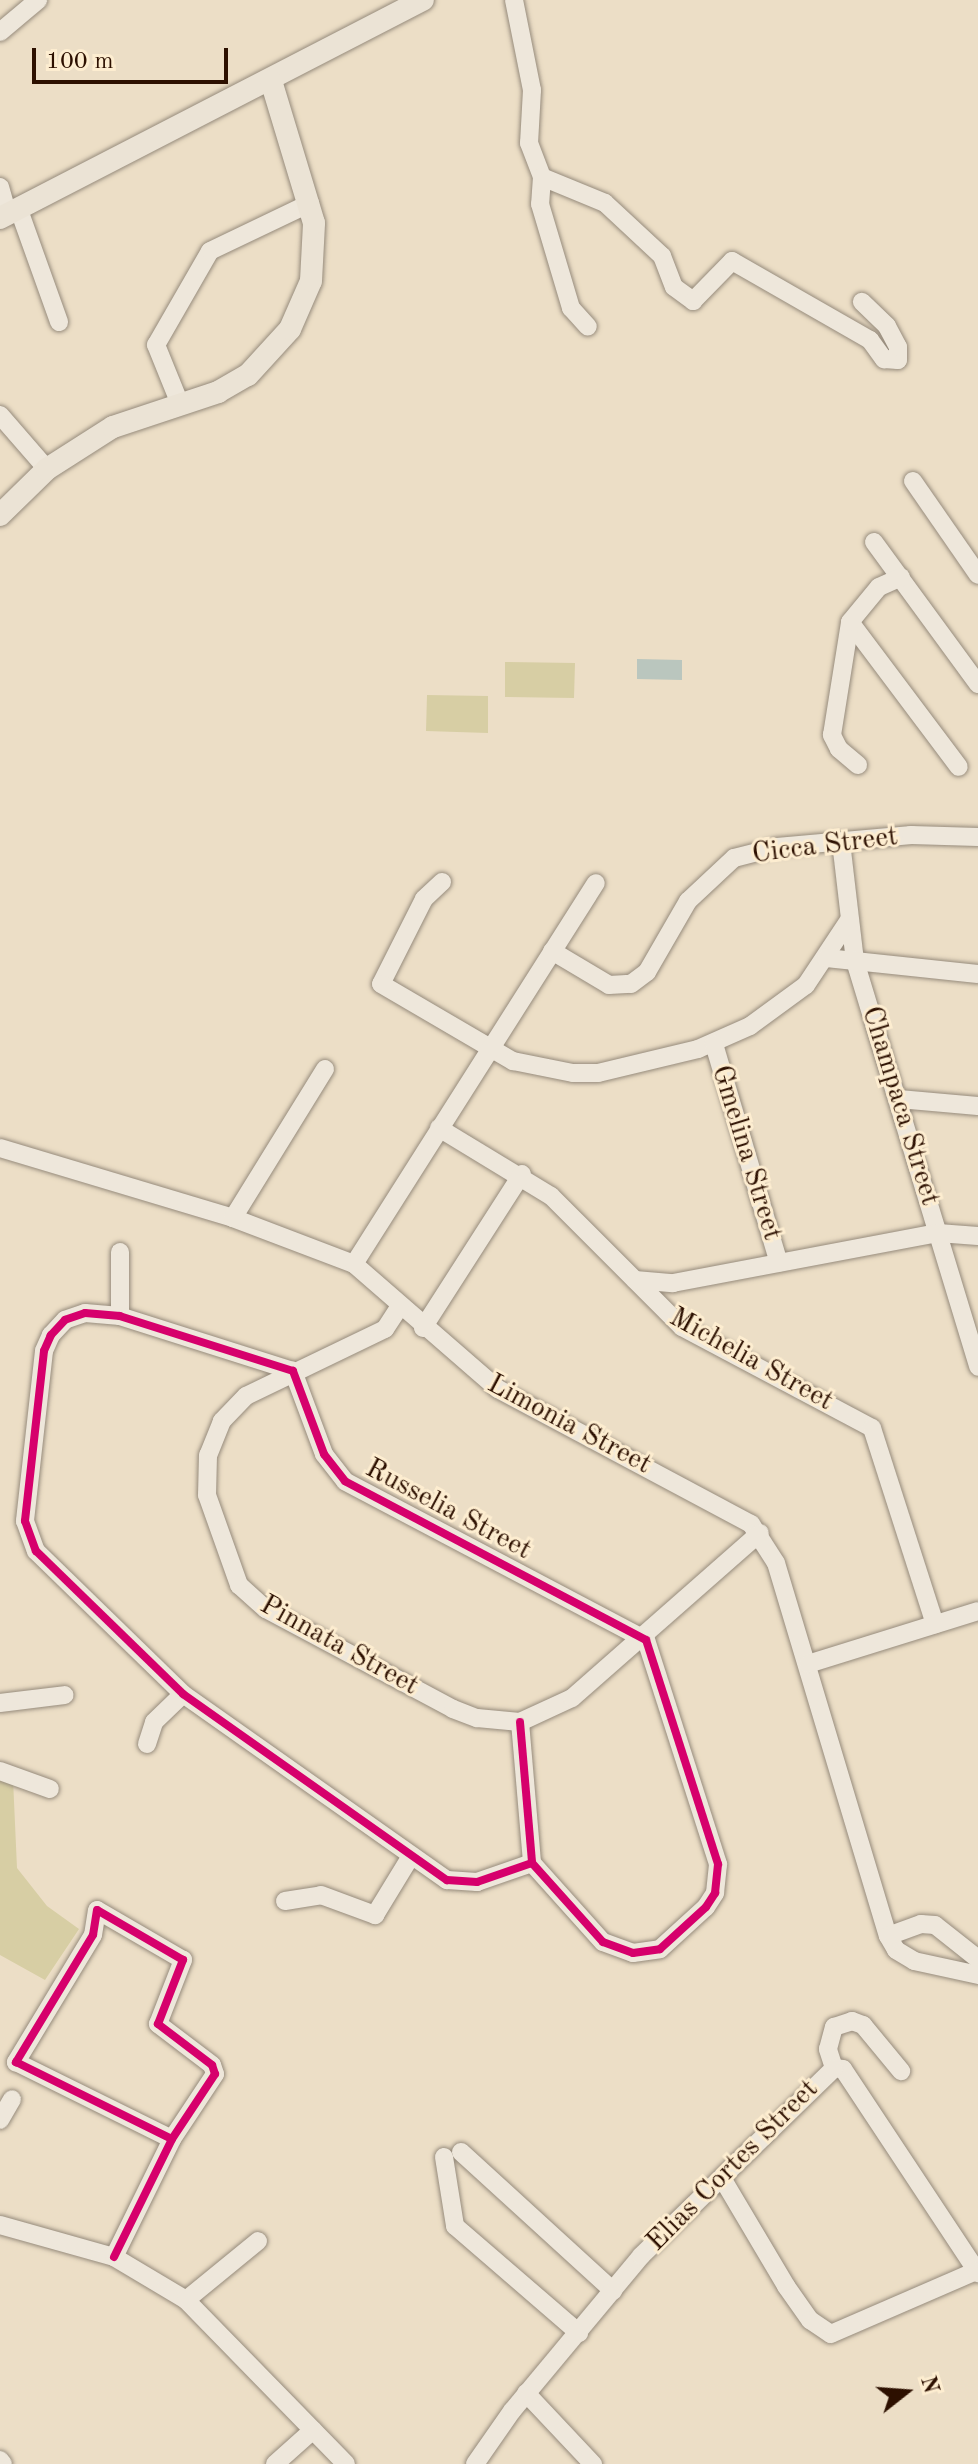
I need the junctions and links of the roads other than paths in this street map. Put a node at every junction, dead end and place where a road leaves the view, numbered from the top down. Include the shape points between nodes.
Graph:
1 (38, 0) edge
2 (423, 0) edge
3 (514, 0) edge
4 (0, 32) edge
5 (271, 81) junction
6 (542, 177) junction
7 (0, 187) edge
8 (310, 203) junction
9 (9, 214) edge
10 (862, 302) dead end
11 (59, 322) dead end
12 (588, 327) dead end
13 (180, 404) junction
14 (0, 415) edge
15 (47, 469) junction
16 (913, 481) dead end
17 (0, 515) edge
18 (874, 542) dead end
19 (978, 575) edge
20 (901, 577) junction
21 (850, 622) junction
22 (978, 684) edge
23 (858, 765) dead end
24 (959, 767) dead end
25 (978, 837) edge
26 (841, 842) junction
27 (442, 882) dead end
28 (596, 883) dead end
29 (849, 920) junction
30 (552, 951) junction
31 (826, 958) junction
32 (855, 961) junction
33 (978, 974) edge
34 (714, 1044) junction
35 (488, 1047) junction
36 (325, 1069) dead end
37 (899, 1099) junction
38 (978, 1106) edge
39 (439, 1128) junction
40 (0, 1148) edge
41 (522, 1174) junction
42 (233, 1218) junction
43 (938, 1233) junction
44 (978, 1236) edge
45 (120, 1252) dead end
46 (779, 1263) junction
47 (354, 1264) junction
48 (635, 1280) junction
49 (673, 1283) junction
50 (400, 1306) junction
51 (664, 1313) junction
52 (120, 1316) junction
53 (423, 1328) junction
54 (978, 1367) edge
55 (293, 1371) junction
56 (760, 1533) junction
57 (978, 1611) edge
58 (935, 1624) junction
59 (640, 1636) junction
60 (808, 1664) junction
61 (183, 1694) junction
62 (65, 1695) dead end
63 (0, 1703) edge
64 (520, 1722) junction
65 (147, 1744) dead end
66 (0, 1771) edge
67 (50, 1789) dead end
68 (411, 1856) junction
69 (532, 1863) junction
70 (285, 1901) dead end
71 (888, 1936) junction
72 (977, 1968) edge
73 (834, 2068) junction
74 (901, 2071) dead end
75 (12, 2099) dead end
76 (0, 2120) edge
77 (172, 2139) junction
78 (722, 2178) junction
79 (0, 2225) edge
80 (258, 2241) dead end
81 (114, 2257) junction
82 (977, 2272) edge
83 (613, 2291) junction
84 (186, 2300) junction
85 (579, 2333) junction
86 (526, 2393) junction
87 (313, 2430) junction
88 (275, 2464) edge
89 (346, 2464) edge
90 (475, 2464) edge
91 (593, 2464) edge

1 - 4 street
2 - 5 main road via 373,22
3 - 6 street via 532,90 529,143
5 - 8 main road
5 - 9 main road
6 - 10 street via 605,203 662,256 674,287 693,301 732,261 870,340 884,359 898,360 898,347 887,326
6 - 12 street via 540,204 560,279 571,308
7 - 9 street
8 - 13 main road via 311,281 290,329 248,375
8 - 13 street via 210,251 156,345
9 - 11 street
13 - 15 main road via 113,427
14 - 15 street
15 - 17 main road
16 - 19 street
18 - 20 street
20 - 21 street via 879,587
20 - 22 street
21 - 23 street via 832,735
21 - 24 street
25 - 26 street, Cicca Street via 911,835
26 - 29 street, Champaca Street
26 - 30 street, Cicca Street via 760,849 734,858 688,901 647,972 631,984 609,985
27 - 35 street via 424,899 381,984
28 - 30 street
29 - 31 street
29 - 32 street, Champaca Street
30 - 35 street
31 - 32 street
31 - 34 street via 783,1006
32 - 33 street
32 - 37 street, Champaca Street
34 - 35 street via 598,1073 543,1069
34 - 46 street, Gmelina Street
35 - 39 street
36 - 42 street
37 - 38 street
37 - 43 street, Champaca Street
39 - 41 street, Michelia Street
39 - 47 street
40 - 42 street, Limonia Street
41 - 48 street, Michelia Street via 560,1203
41 - 53 street
42 - 47 street, Limonia Street
43 - 44 street
43 - 46 street
43 - 54 street, Champaca Street
45 - 52 street
46 - 49 street
47 - 50 street, Limonia Street
48 - 49 street
48 - 51 street, Michelia Street
49 - 51 street
50 - 53 street, Limonia Street
50 - 55 street, Pinnata Street via 385,1329
51 - 58 street, Michelia Street via 872,1428
52 - 55 street
52 - 61 street via 85,1313 65,1320 51,1335 44,1351 25,1521 36,1551
53 - 56 street, Limonia Street via 498,1389 739,1515
55 - 59 street, Russelia Street via 324,1454 345,1481
55 - 64 street, Pinnata Street via 232,1408 208,1455 207,1495 239,1585 266,1609 453,1709 477,1718
56 - 59 street
56 - 60 street, Limonia Street via 776,1563
57 - 58 street
58 - 60 street
59 - 64 street via 572,1698
59 - 69 street via 650,1644 718,1864 715,1893 660,1949 622,1952 589,1929
60 - 71 street, Limonia Street
61 - 65 street via 154,1722
61 - 68 street
62 - 63 street
64 - 69 street
66 - 67 street
68 - 69 street via 461,1884
68 - 70 street via 375,1915 321,1895
71 - 72 street via 896,1950 914,1961
71 - 72 street via 935,1925
73 - 74 street via 828,2049 834,2027 852,2021 863,2025
73 - 78 street, Elias Cortes Street
73 - 82 street, Elias Cortes Street via 843,2069
75 - 76 street
77 - 77 street via 215,2074 158,2024 183,1960 97,1910 93,1935 16,2062
77 - 81 street
78 - 82 street via 794,2297 820,2329 831,2334
78 - 83 street, Elias Cortes Street
79 - 81 street
80 - 84 street
81 - 84 street
83 - 85 street, Elias Cortes Street
83 - 85 street via 452,2154 455,2226
84 - 87 street
85 - 86 street, Elias Cortes Street
86 - 90 street, Elias Cortes Street
86 - 91 street
87 - 88 street
87 - 89 street

